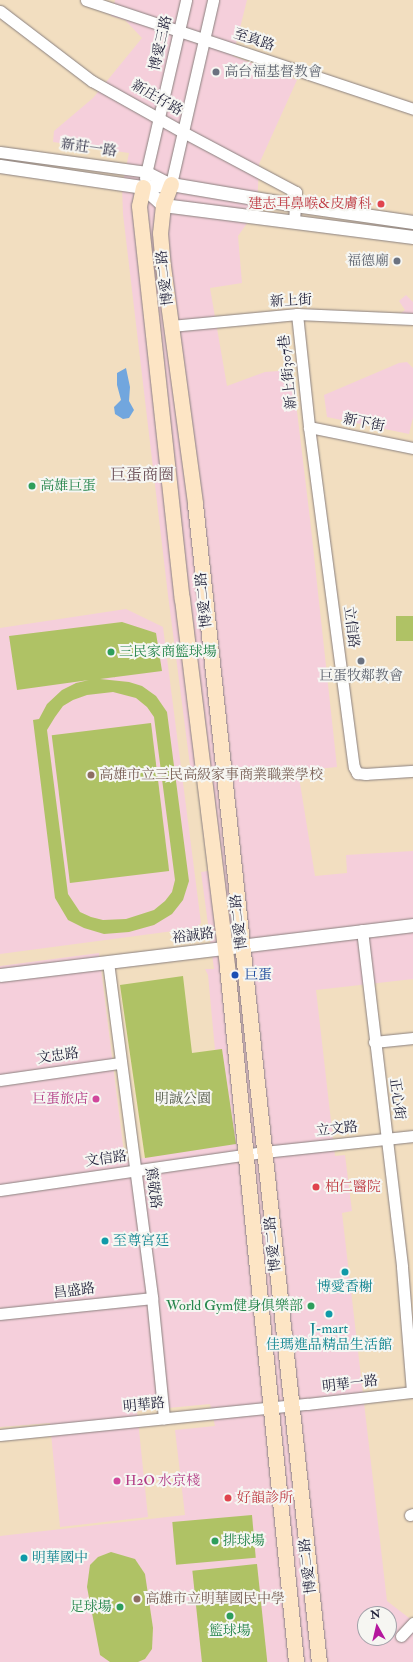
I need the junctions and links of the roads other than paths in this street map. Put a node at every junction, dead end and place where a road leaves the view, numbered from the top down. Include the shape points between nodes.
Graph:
1 (86, 0) edge
2 (186, 0) edge
3 (212, 0) edge
4 (0, 11) edge
5 (179, 31) junction
6 (203, 39) junction
7 (413, 109) edge
8 (159, 118) junction
9 (183, 132) junction
10 (0, 152) edge
11 (0, 166) edge
12 (145, 180) junction
13 (171, 184) junction
14 (163, 205) junction
15 (295, 205) junction
16 (294, 220) junction
17 (413, 222) edge
18 (413, 237) edge
19 (297, 314) junction
20 (413, 319) edge
21 (171, 326) junction
22 (309, 427) junction
23 (413, 448) edge
24 (413, 771) edge
25 (413, 925) edge
26 (362, 930) junction
27 (242, 946) junction
28 (224, 948) junction
29 (108, 962) junction
30 (0, 975) edge
31 (413, 1038) edge
32 (374, 1042) junction
33 (120, 1063) junction
34 (0, 1080) edge
35 (413, 1136) edge
36 (387, 1138) junction
37 (264, 1152) junction
38 (246, 1154) junction
39 (135, 1170) junction
40 (0, 1190) edge
41 (407, 1267) edge
42 (152, 1298) junction
43 (0, 1314) edge
44 (413, 1392) edge
45 (290, 1406) junction
46 (269, 1408) junction
47 (164, 1418) junction
48 (0, 1435) edge
49 (413, 1623) edge
50 (401, 1636) dead end
51 (296, 1662) edge
52 (319, 1662) edge

1 - 5 street, 至真路
2 - 5 street, 博愛三路
3 - 6 street
4 - 8 street, 新庄仔路 via 92,81
5 - 6 street, 至真路
5 - 8 street, 博愛三路
6 - 7 street, 至真路
6 - 9 street
8 - 9 street, 新庄仔路
8 - 12 street, 博愛三路
9 - 13 street
9 - 15 street, 新庄仔路 via 296,192
10 - 12 street, 新莊一路
11 - 12 street
12 - 13 street
12 - 14 street
12 - 28 main road, 博愛二路 via 139,206
13 - 14 main road, 博愛二路
13 - 15 street
14 - 16 street
14 - 21 main road, 博愛二路 via 160,233
15 - 16 street, 新庄仔路
15 - 17 street
16 - 18 street
19 - 20 street, 新上街
19 - 21 street, 新上街
19 - 22 street, 新上街307巷
21 - 27 main road, 博愛二路 via 195,504
22 - 23 street, 新下街
22 - 24 street, 立信路 via 354,767 357,773 366,774
25 - 26 street, 裕誠路
26 - 27 street, 裕誠路
26 - 32 street, 正心街
27 - 28 street, 裕誠路
27 - 37 main road, 博愛二路
28 - 29 street, 裕誠路
28 - 38 main road, 博愛二路
29 - 30 street, 裕誠路
29 - 33 street, 篤敬路
31 - 32 street
32 - 36 street, 正心街
33 - 34 street, 文忠路
33 - 39 street, 篤敬路
35 - 36 street, 立文路
36 - 37 street, 立文路
36 - 41 street, 正心街
37 - 38 street, 文信路
37 - 45 main road, 博愛二路
38 - 39 street, 文信路
38 - 46 main road, 博愛二路
39 - 40 street, 文信路
39 - 42 street, 篤敬路
41 - 44 street, 正心街
42 - 43 street, 昌盛路
42 - 47 street, 篤敬路
44 - 45 street, 明華一路
45 - 46 street, 明華路
45 - 52 main road, 博愛二路
46 - 47 street, 明華路
46 - 51 main road, 博愛二路
47 - 48 street, 明華路
49 - 50 street

